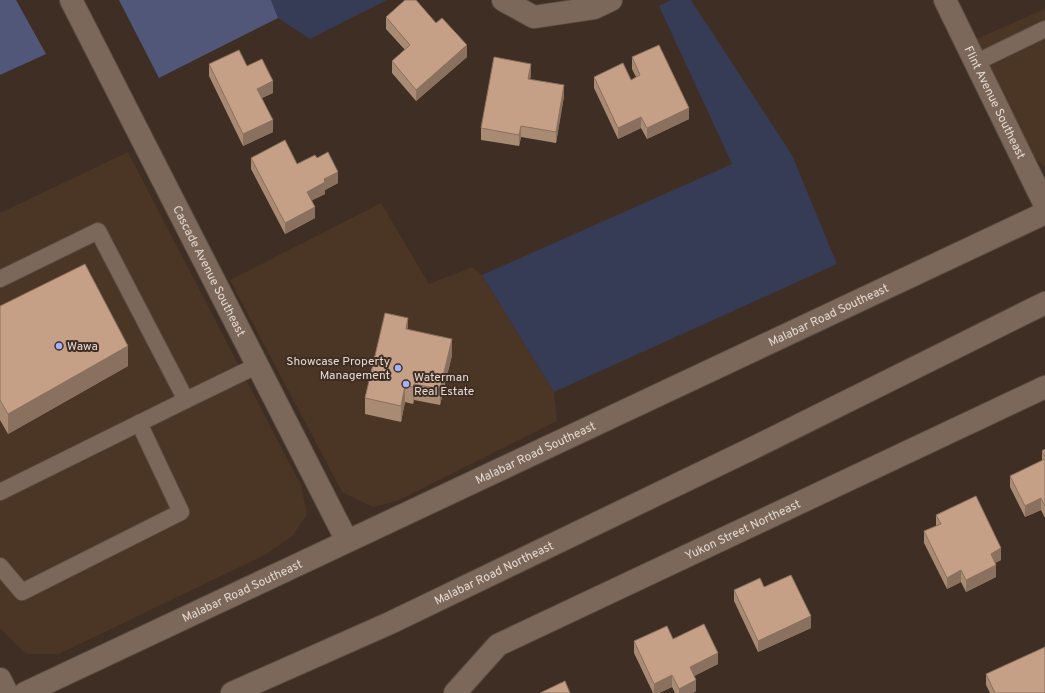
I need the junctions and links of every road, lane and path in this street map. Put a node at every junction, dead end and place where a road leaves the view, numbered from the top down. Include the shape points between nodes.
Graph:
1 (71, 0) edge
2 (503, 0) edge
3 (611, 0) edge
4 (945, 0) edge
5 (1045, 29) edge
6 (975, 63) junction
7 (1045, 205) edge
8 (1045, 213) edge
9 (0, 279) edge
10 (1045, 303) edge
11 (256, 366) junction
12 (1045, 387) edge
13 (186, 400) junction
14 (139, 423) junction
15 (0, 492) edge
16 (346, 542) junction
17 (0, 566) edge
18 (0, 679) edge
19 (7, 693) edge
20 (26, 693) edge
21 (232, 693) edge
22 (456, 693) edge

1 - 11 main road, Cascade Avenue Southeast
2 - 3 main road via 534,17 594,8
4 - 6 main road, Flint Avenue Southeast
5 - 6 lane
6 - 7 main road, Flint Avenue Southeast
8 - 16 main road, Malabar Road Southeast
9 - 13 lane via 98,231
10 - 21 main road, Malabar Road Northeast via 753,448 390,623
11 - 13 lane
11 - 16 main road, Cascade Avenue Southeast
12 - 22 main road, Yukon Street Northeast via 498,646
13 - 14 lane
14 - 15 lane
14 - 17 lane via 181,512 22,592
16 - 20 main road, Malabar Road Southeast
18 - 19 main road

